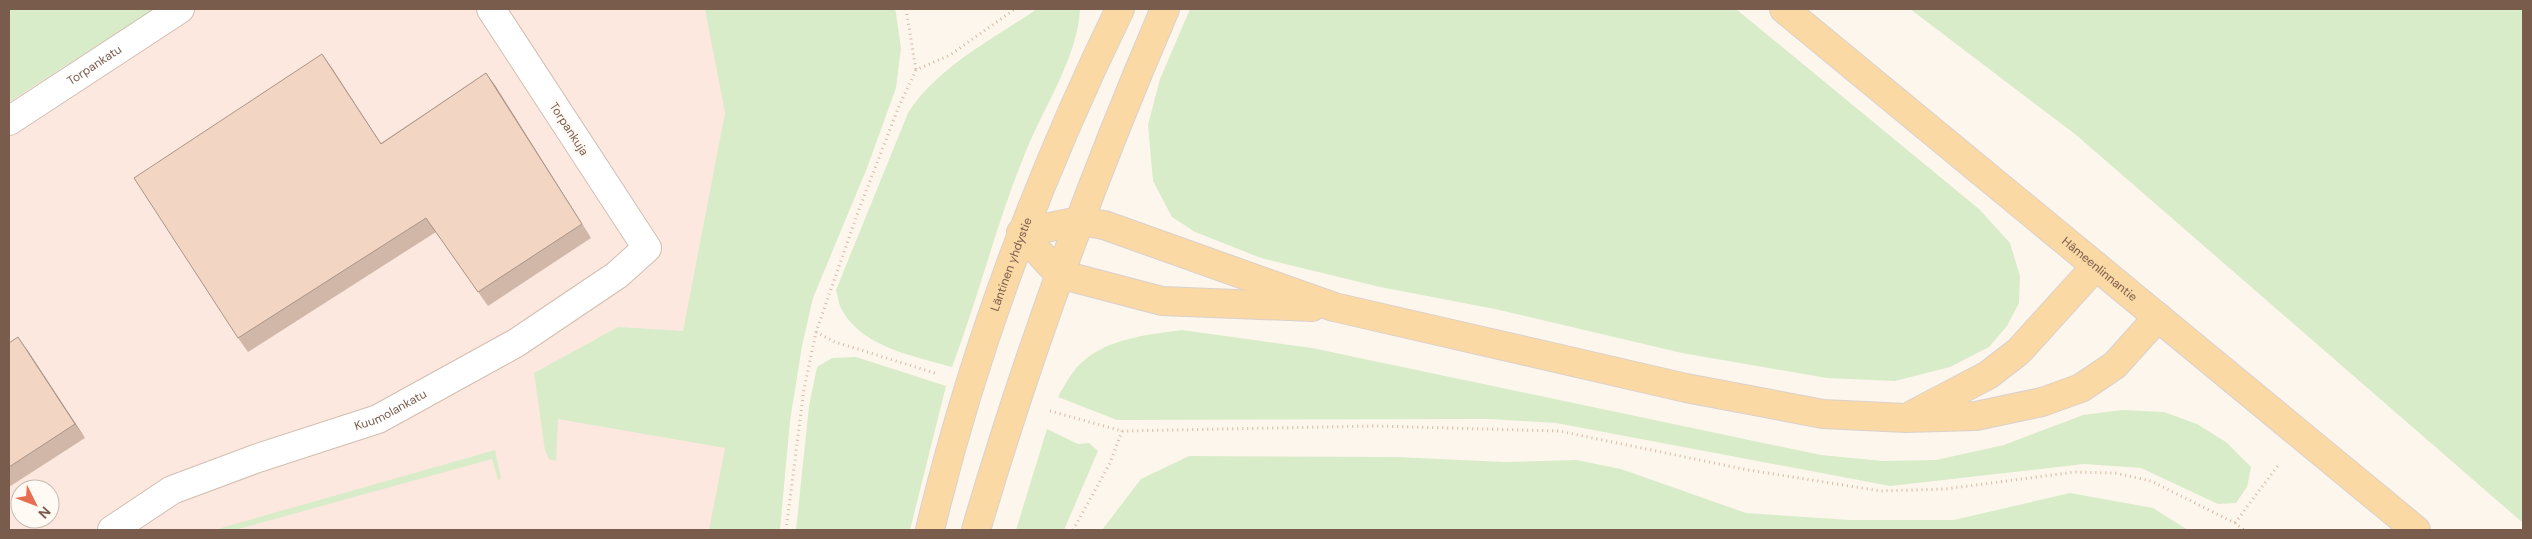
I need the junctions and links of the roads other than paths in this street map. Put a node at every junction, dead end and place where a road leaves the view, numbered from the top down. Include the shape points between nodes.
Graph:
1 (180, 9) edge
2 (491, 9) edge
3 (1120, 9) edge
4 (1164, 9) edge
5 (1784, 9) edge
6 (9, 121) edge
7 (1079, 221) junction
8 (1021, 233) junction
9 (647, 248) joint
10 (2096, 266) junction
11 (1059, 274) junction
12 (1334, 307) junction
13 (2158, 317) junction
14 (1906, 418) junction
15 (112, 530) edge
16 (930, 530) edge
17 (976, 530) edge
18 (2416, 530) edge

1 - 6 street, Torpankatu
2 - 9 street, Torpankuja
3 - 8 main road, Läntinen yhdystie via 1077,96
4 - 7 main road
5 - 10 main road, Hämeenlinnantie
7 - 8 main road
7 - 11 main road
7 - 12 main road via 1104,225
8 - 11 main road
8 - 16 main road, Läntinen yhdystie via 951,445
9 - 15 street, Kuumolankatu via 617,275 516,343 378,419 172,490
10 - 13 main road, Hämeenlinnantie
10 - 14 main road via 2018,352 1988,376
11 - 12 main road via 1162,301
11 - 17 main road
12 - 14 main road via 1686,388 1822,414
13 - 14 main road via 2115,365 2081,388 2042,402 1976,416
13 - 18 main road, Hämeenlinnantie

